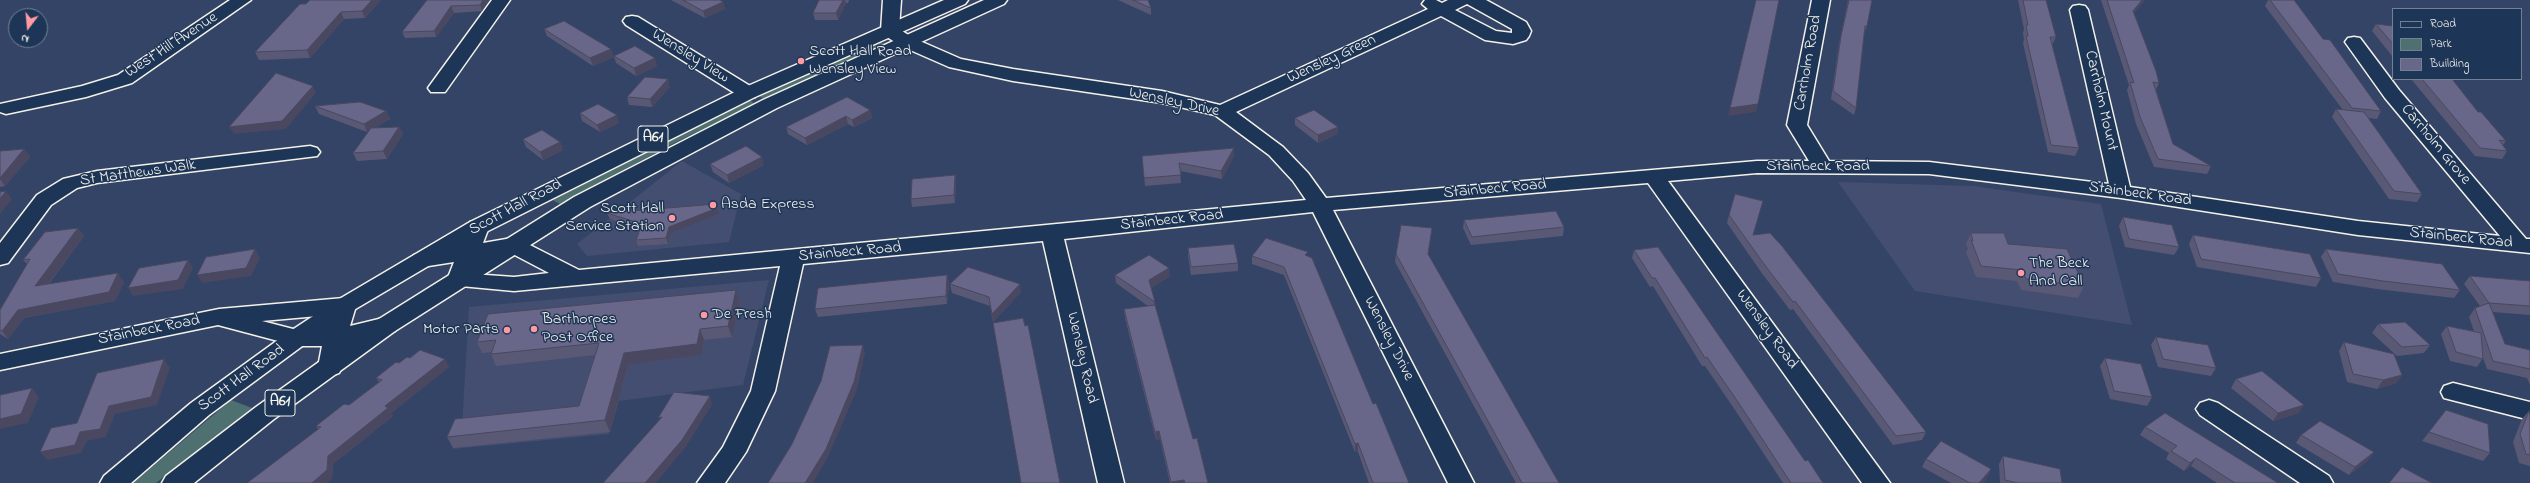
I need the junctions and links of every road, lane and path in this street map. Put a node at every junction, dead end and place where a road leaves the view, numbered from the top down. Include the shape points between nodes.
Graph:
1 (242, 0) edge
2 (501, 0) edge
3 (892, 0) edge
4 (959, 0) edge
5 (998, 0) edge
6 (1425, 0) edge
7 (1462, 0) edge
8 (1472, 0) edge
9 (1820, 0) edge
10 (1441, 9) junction
11 (2079, 10) dead end
12 (632, 20) dead end
13 (890, 26) junction
14 (907, 42) junction
15 (2354, 42) dead end
16 (438, 88) dead end
17 (748, 93) junction
18 (6, 108) dead end
19 (1222, 111) junction
20 (310, 152) dead end
21 (1823, 166) junction
22 (1654, 177) junction
23 (2121, 192) junction
24 (1320, 205) junction
25 (478, 227) junction
26 (1052, 233) junction
27 (512, 245) junction
28 (2524, 245) edge
29 (469, 252) junction
30 (0, 258) edge
31 (793, 258) junction
32 (422, 260) junction
33 (578, 279) junction
34 (458, 280) junction
35 (344, 306) junction
36 (219, 317) junction
37 (387, 325) junction
38 (298, 338) junction
39 (334, 338) junction
40 (0, 362) edge
41 (330, 367) junction
42 (2453, 392) dead end
43 (2209, 409) dead end
44 (2530, 411) edge
45 (113, 483) edge
46 (175, 483) edge
47 (710, 483) edge
48 (1111, 483) edge
49 (1461, 483) edge
50 (1877, 483) edge
51 (2320, 483) edge

1 - 18 main road, West Hill Avenue via 125,78 86,91
2 - 16 main road
3 - 13 main road
4 - 13 main road via 910,22
5 - 14 main road, Scott Hall Road / A61
6 - 10 main road
7 - 10 main road, Wensley Green
8 - 10 main road via 1520,26 1520,36 1513,39 1491,36
9 - 21 main road, Carrholm Road via 1798,124
10 - 19 main road, Wensley Green
11 - 23 main road, Carrholm Mount
12 - 17 main road, Wensley View
13 - 14 main road, Wensley Drive
13 - 17 main road, Scott Hall Road / A61
14 - 19 main road, Wensley Drive via 956,63 1013,75 1162,97
14 - 27 main road, Scott Hall Road / A61 via 770,104 582,202
15 - 28 main road, Carrholm Grove via 2392,94
17 - 25 main road, Scott Hall Road / A61
19 - 24 main road, Wensley Drive via 1276,151 1301,177
20 - 30 main road, St Matthews Walk via 97,177 70,183 44,200
21 - 22 main road, Stainbeck Road via 1757,167
21 - 23 main road, Stainbeck Road via 1929,168
22 - 24 main road, Stainbeck Road
22 - 50 main road, Wensley Road
23 - 28 main road, Stainbeck Road via 2358,228
24 - 26 main road, Stainbeck Road
24 - 49 main road, Wensley Drive
25 - 29 main road
25 - 32 main road, Scott Hall Road / A61
26 - 31 main road, Stainbeck Road
26 - 48 main road, Wensley Road
27 - 29 main road
27 - 33 main road
27 - 34 main road, Scott Hall Road / A61
29 - 32 main road
29 - 34 main road
31 - 33 main road, Stainbeck Road
31 - 47 main road via 763,391 733,452
32 - 35 main road, Scott Hall Road / A61
33 - 34 main road, Stainbeck Road via 514,284
34 - 37 main road, Scott Hall Road / A61
35 - 36 main road
35 - 38 main road, Scott Hall Road / A61
35 - 39 main road
36 - 38 main road, Stainbeck Road
36 - 40 main road, Stainbeck Road
37 - 39 main road, Stainbeck Road
37 - 41 main road, Scott Hall Road / A61
38 - 39 main road, Stainbeck Road
38 - 45 main road, Scott Hall Road / A61 via 200,409
39 - 41 main road via 334,355
41 - 46 main road, Scott Hall Road / A61
42 - 44 main road
43 - 51 main road

